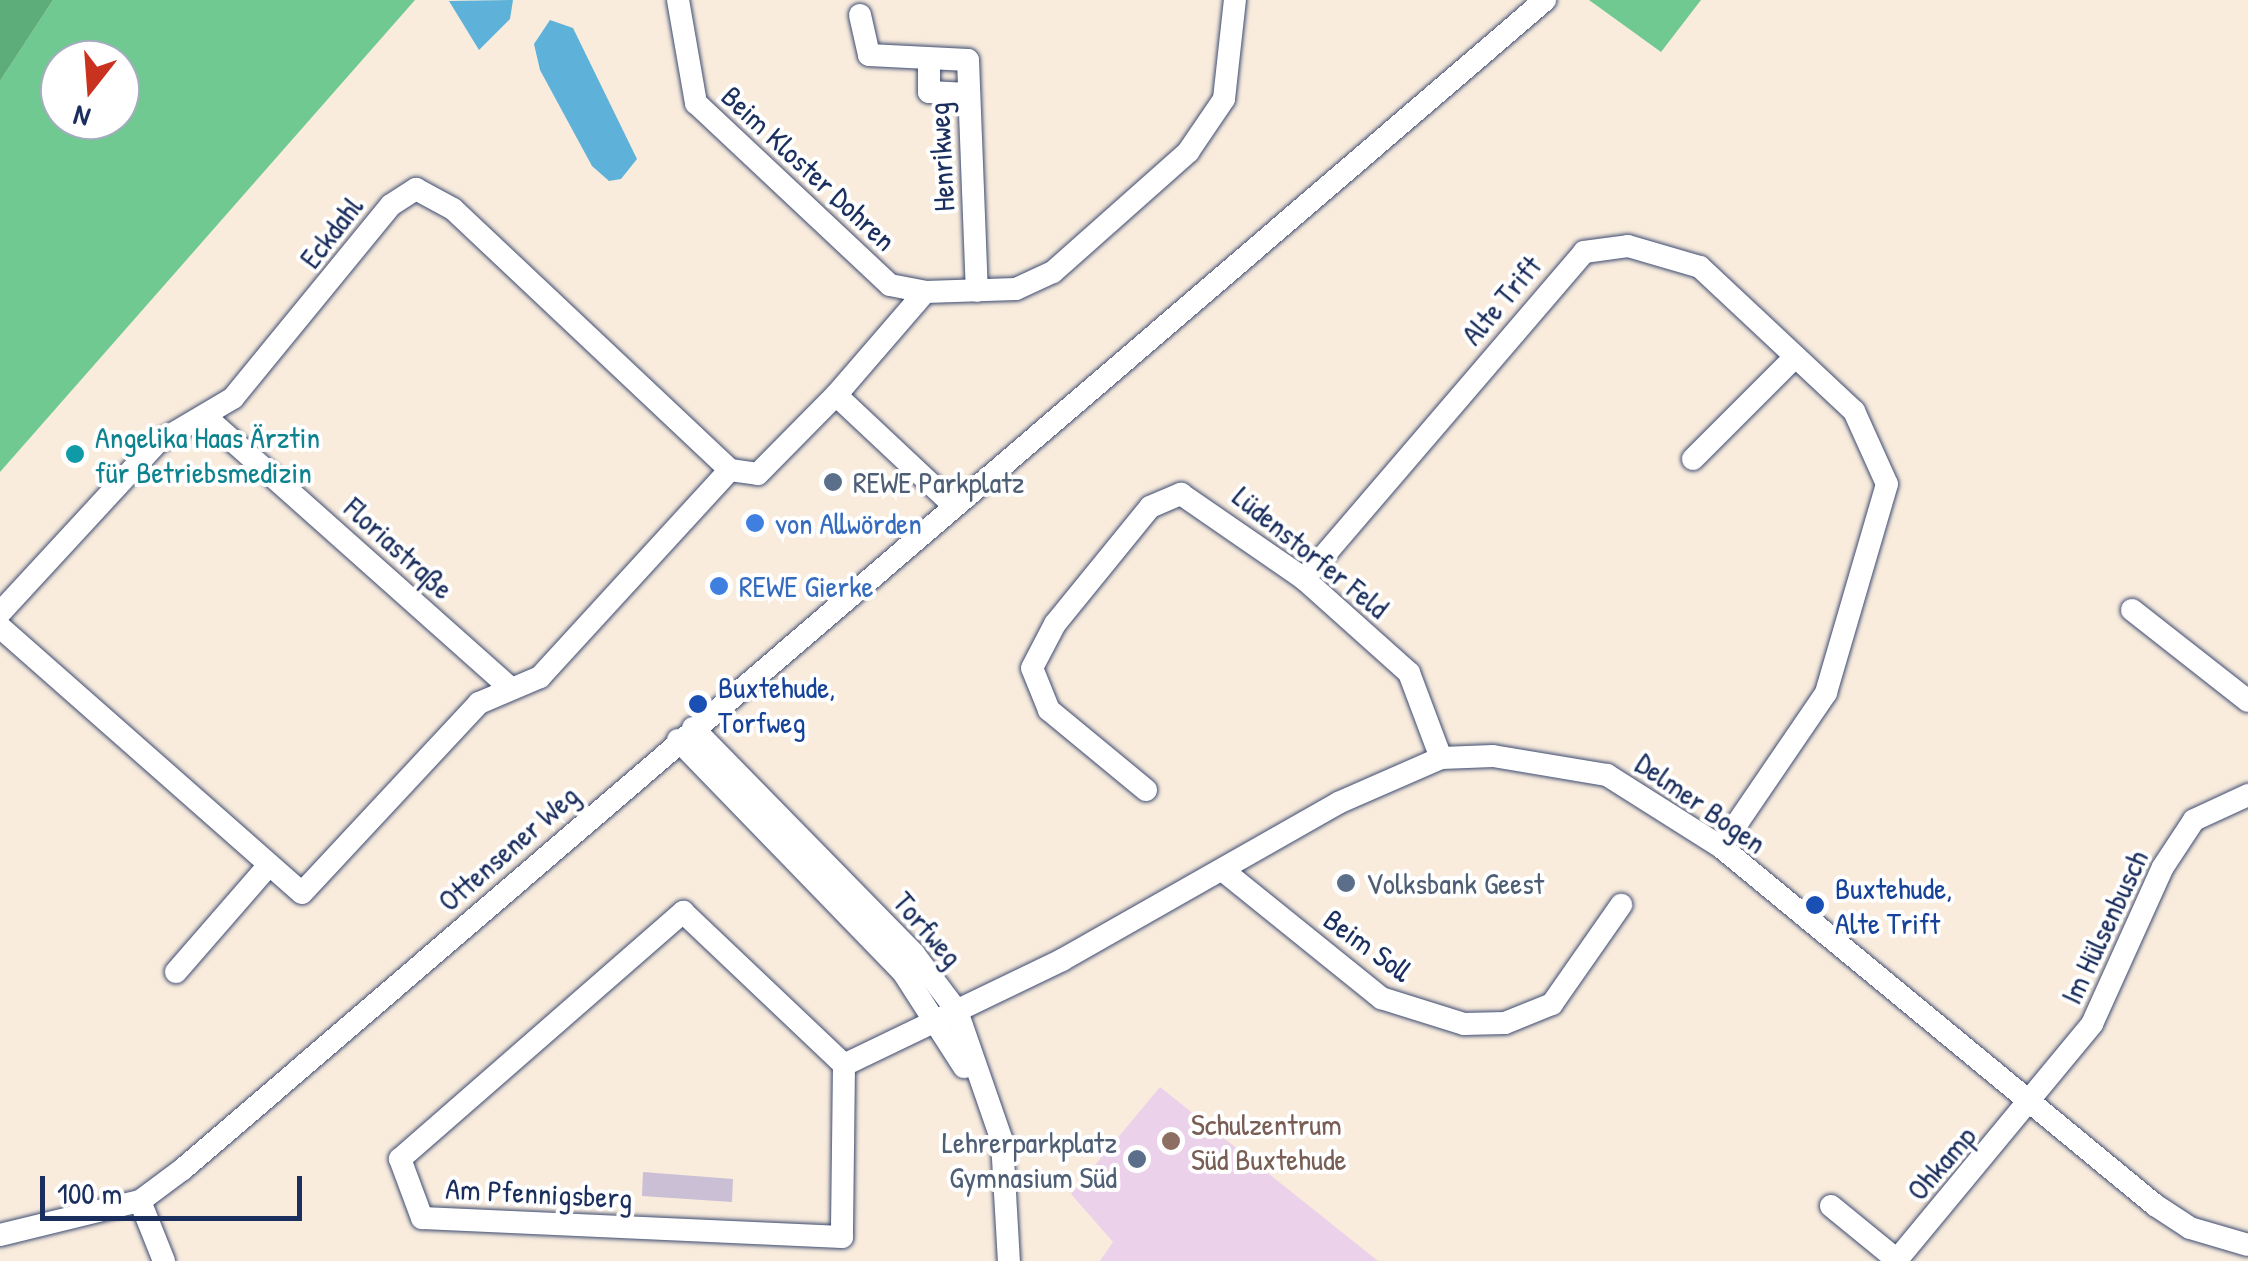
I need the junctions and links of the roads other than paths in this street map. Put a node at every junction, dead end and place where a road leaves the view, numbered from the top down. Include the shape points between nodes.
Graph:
1 (678, 0) edge
2 (1235, 0) edge
3 (1545, 0) edge
4 (860, 14) dead end
5 (928, 60) junction
6 (968, 94) junction
7 (977, 291) junction
8 (925, 292) junction
9 (1794, 359) junction
10 (836, 395) junction
11 (206, 417) junction
12 (1693, 459) dead end
13 (730, 470) junction
14 (952, 504) junction
15 (1304, 580) junction
16 (2132, 610) dead end
17 (0, 612) edge
18 (0, 627) edge
19 (508, 686) junction
20 (2248, 701) edge
21 (686, 734) junction
22 (1441, 758) junction
23 (1146, 790) dead end
24 (2248, 795) edge
25 (1721, 847) junction
26 (268, 865) junction
27 (1225, 872) junction
28 (1621, 905) dead end
29 (176, 972) dead end
30 (948, 1015) junction
31 (844, 1065) junction
32 (2030, 1104) junction
33 (140, 1201) junction
34 (1831, 1206) dead end
35 (0, 1234) edge
36 (2248, 1245) edge
37 (1896, 1260) edge
38 (164, 1261) edge
39 (1008, 1261) edge

1 - 8 street, Beim Kloster Dohren via 696,103 890,285
2 - 7 street, Beim Kloster Dohren via 1224,99 1188,152 1053,272 1016,289
3 - 14 street, Ottensener Weg
4 - 5 street via 869,55
5 - 6 street via 929,92
5 - 6 street, Henrikweg via 968,60
6 - 7 street, Henrikweg
7 - 8 street, Beim Kloster Dohren
8 - 10 street
9 - 12 street
9 - 15 street, Alte Trift via 1700,268 1628,246 1584,252
9 - 25 street, Alte Trift via 1854,410 1887,484 1826,693
10 - 13 street via 758,474
10 - 14 street
11 - 13 street, Eckdahl via 233,398 392,204 416,189 453,208
11 - 17 street, Eckdahl via 157,443
11 - 19 street, Floriastraße
13 - 19 street via 540,677
14 - 21 street, Ottensener Weg
15 - 22 street, Lüdenstorfer Feld via 1409,673
15 - 23 street, Lüdenstorfer Feld via 1181,494 1150,506 1055,624 1032,668 1049,710
16 - 20 street
18 - 26 street
19 - 26 street via 479,703 302,893
21 - 30 street, Torfweg
21 - 33 street, Ottensener Weg
22 - 25 street, Delmer Bogen via 1493,756 1607,775
22 - 27 street, Delmer Bogen via 1338,802
24 - 32 street, Im Hülsenbusch via 2194,820 2162,867 2092,1024
25 - 32 street, Delmer Bogen
26 - 29 street
27 - 28 street, Beim Soll via 1381,998 1464,1024 1505,1023 1552,1004
27 - 30 street, Delmer Bogen
30 - 31 street
30 - 39 street, Torfweg via 988,1139 1008,1228
31 - 31 street, Am Pfennigsberg via 682,912 400,1159 422,1218 842,1237
32 - 36 street, Delmer Bogen via 2190,1228
32 - 37 street, Ohkamp
33 - 35 street, Ottensener Weg
33 - 38 street
34 - 37 street, Ohkamp

